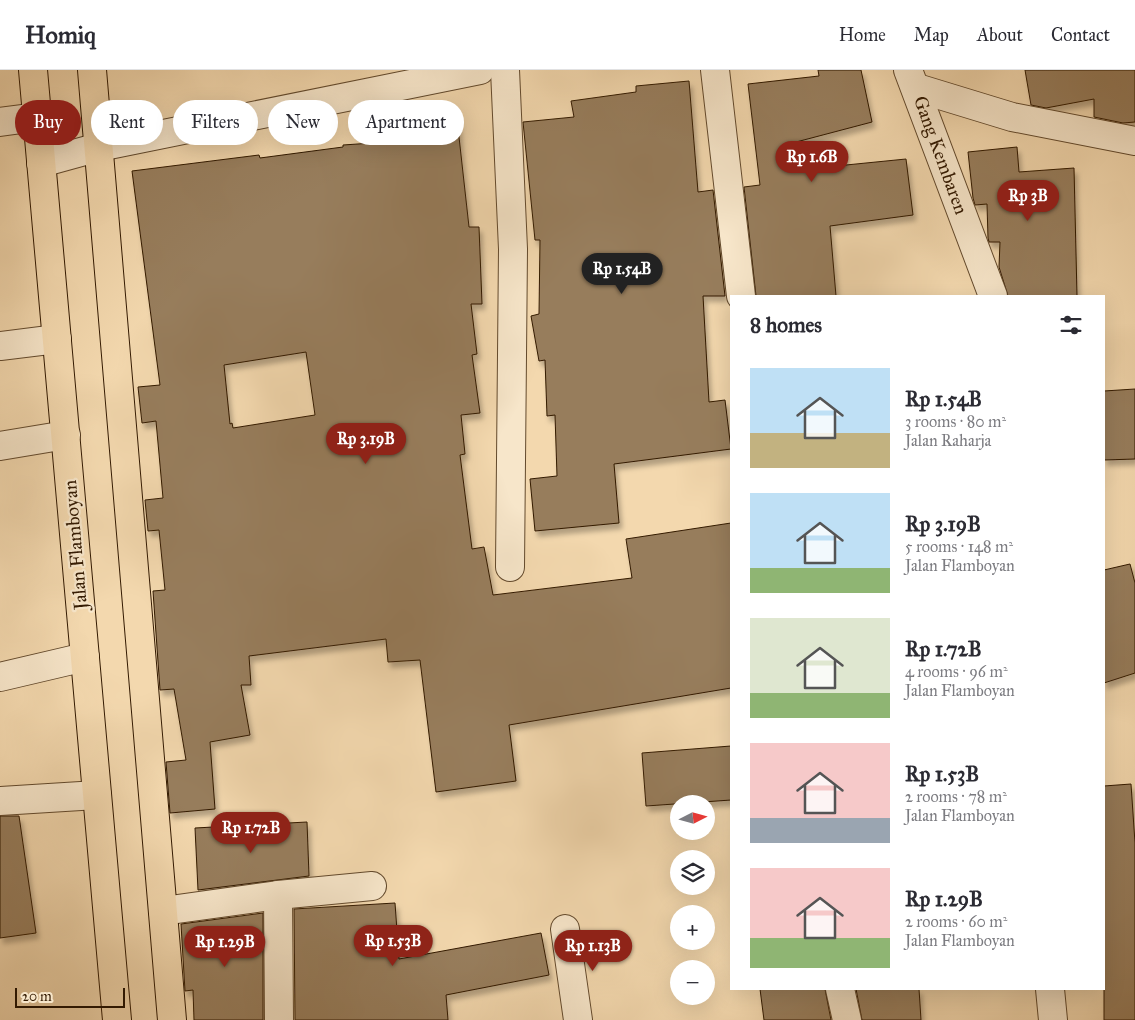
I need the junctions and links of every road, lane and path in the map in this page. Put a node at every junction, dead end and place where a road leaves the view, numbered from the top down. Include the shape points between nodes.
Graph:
1 (33, 70) edge
2 (92, 70) edge
3 (480, 70) edge
4 (505, 70) edge
5 (714, 70) edge
6 (912, 79) edge
7 (36, 100) edge
8 (15, 120) edge
9 (0, 122) edge
10 (1135, 141) edge
11 (40, 145) edge
12 (99, 147) junction
13 (42, 163) junction
14 (741, 295) edge
15 (993, 295) edge
16 (57, 338) junction
17 (0, 346) edge
18 (66, 435) junction
19 (0, 446) edge
20 (510, 567) dead end
21 (86, 657) junction
22 (0, 677) edge
23 (98, 795) junction
24 (0, 801) edge
25 (372, 886) dead end
26 (278, 895) junction
27 (163, 911) junction
28 (565, 929) dead end
29 (840, 990) edge
30 (1050, 990) edge
31 (117, 1020) edge
32 (172, 1020) edge
33 (280, 1020) edge
34 (578, 1020) edge
35 (847, 1020) edge
36 (1053, 1020) edge

1 - 7 main road, Jalan Flamboyan
2 - 12 main road
3 - 12 street
4 - 20 street via 513,249
5 - 14 street
6 - 10 street via 1012,117
6 - 15 street, Gang Kembaren
8 - 9 street
11 - 13 main road, Jalan Flamboyan
12 - 13 street
12 - 27 main road
13 - 16 main road, Jalan Flamboyan
16 - 17 street
16 - 18 main road, Jalan Flamboyan
18 - 19 street
18 - 21 main road, Jalan Flamboyan
21 - 22 street
21 - 23 main road, Jalan Flamboyan
23 - 24 street
23 - 31 main road, Jalan Flamboyan
25 - 26 street
26 - 27 street
26 - 33 street
27 - 32 main road
28 - 34 street
29 - 35 street
30 - 36 street

